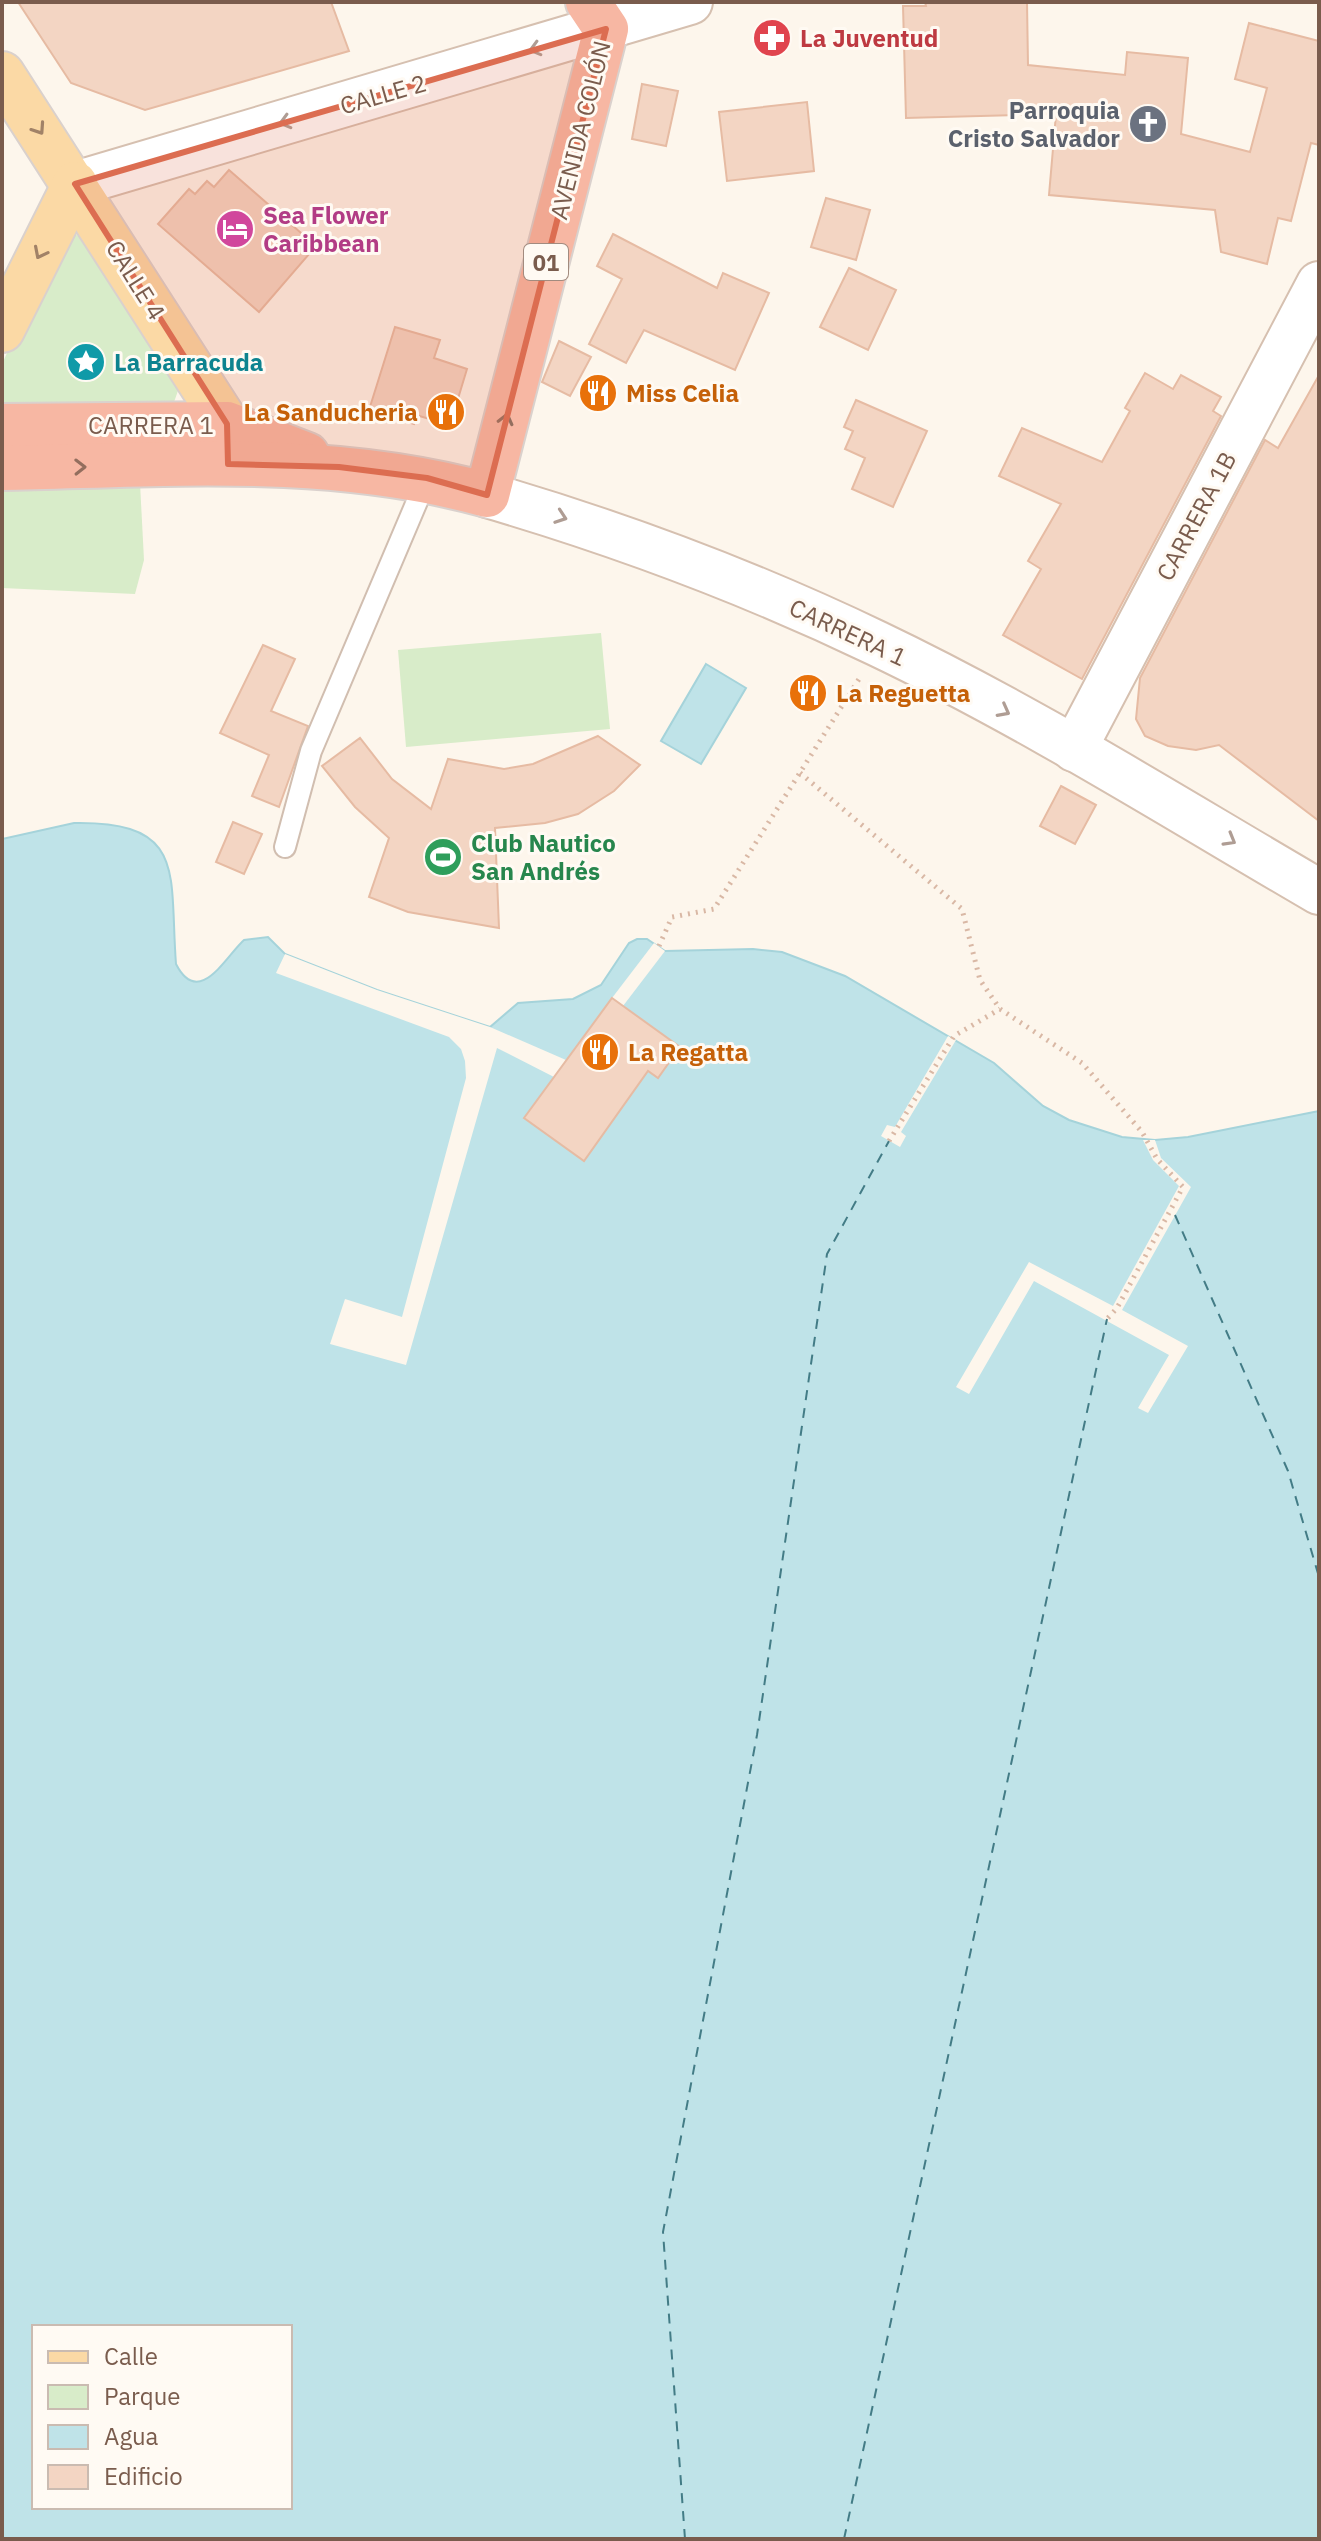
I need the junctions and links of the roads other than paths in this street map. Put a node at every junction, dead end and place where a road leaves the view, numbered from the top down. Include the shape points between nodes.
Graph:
1 (690, 2) edge
2 (597, 15) edge
3 (2, 74) edge
4 (75, 184) junction
5 (1319, 284) edge
6 (2, 330) edge
7 (2, 426) edge
8 (228, 444) junction
9 (2, 468) edge
10 (427, 478) junction
11 (487, 495) junction
12 (1074, 749) junction
13 (285, 847) dead end
14 (1319, 892) edge

1 - 2 street, CALLE 2
2 -> 4 street, CALLE 2
11 -> 2 highway, AVENIDA COLÓN / 01
3 -> 4 main road, CALLE 4
4 -> 6 main road
4 - 8 main road, CALLE 4
5 - 12 street, CARRERA 1B
7 - 8 highway, CARRERA 1
9 -> 8 highway, CARRERA 1
8 - 10 highway, CARRERA 1
10 - 11 highway, CARRERA 1
10 - 13 lane via 311,751
11 -> 12 street, CARRERA 1 via 715,572 878,643
12 -> 14 street, CARRERA 1

